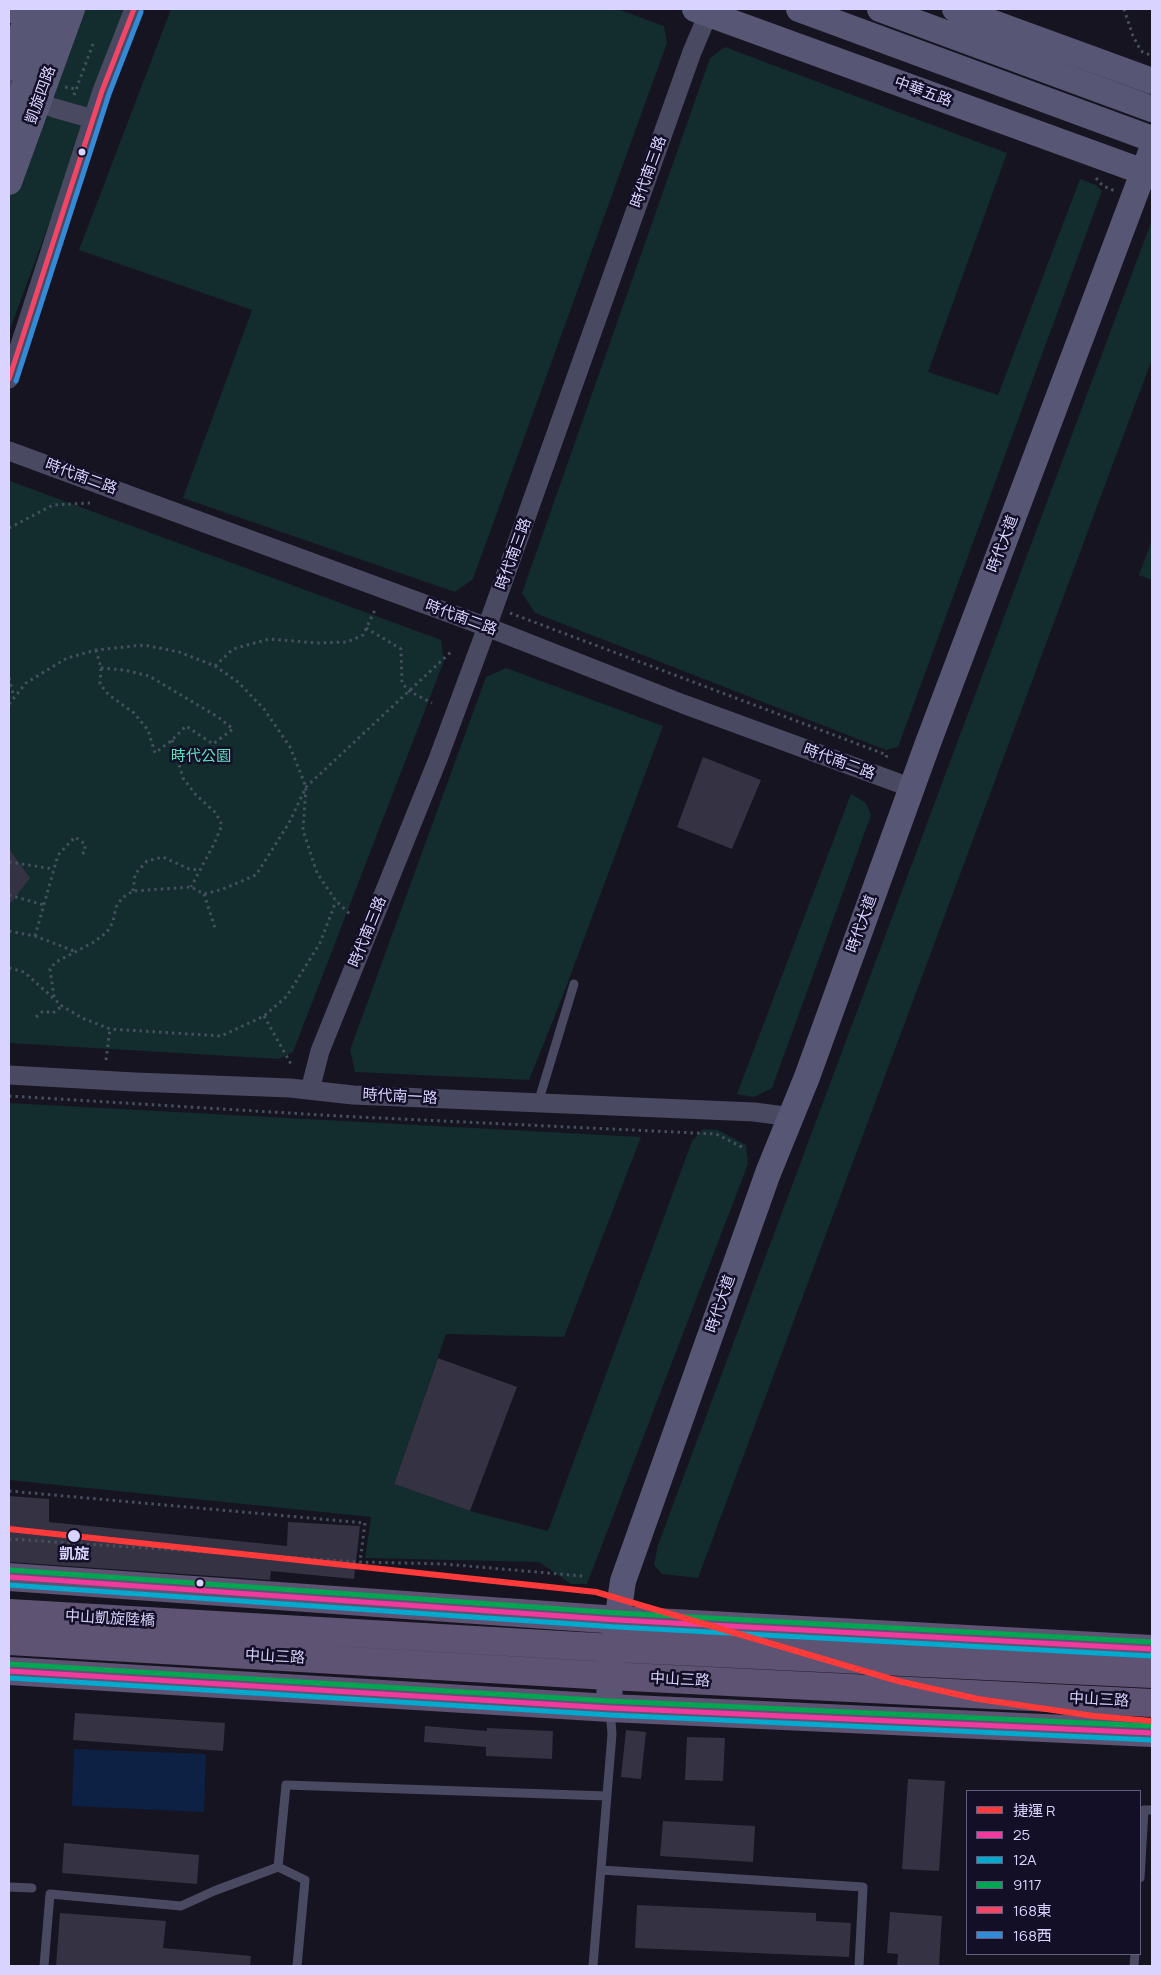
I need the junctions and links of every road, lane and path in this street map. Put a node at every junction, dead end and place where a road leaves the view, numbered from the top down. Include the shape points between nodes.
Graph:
1 (30, 9) edge
2 (52, 9) edge
3 (72, 9) edge
4 (134, 9) edge
5 (799, 9) edge
6 (880, 9) edge
7 (955, 9) edge
8 (1124, 9) edge
9 (701, 11) edge
10 (94, 44) dead end
11 (1152, 56) edge
12 (9, 68) edge
13 (80, 78) dead end
14 (1152, 81) edge
15 (19, 98) edge
16 (1152, 109) edge
17 (93, 119) junction
18 (9, 129) edge
19 (1152, 138) edge
20 (1149, 165) edge
21 (9, 182) edge
22 (9, 379) edge
23 (9, 451) edge
24 (90, 504) dead end
25 (9, 528) edge
26 (375, 610) dead end
27 (509, 613) dead end
28 (487, 627) junction
29 (366, 628) junction
30 (96, 650) junction
31 (452, 650) dead end
32 (215, 666) junction
33 (101, 668) junction
34 (9, 678) edge
35 (409, 691) junction
36 (14, 698) junction
37 (432, 703) dead end
38 (9, 704) edge
39 (172, 740) junction
40 (887, 755) dead end
41 (306, 787) junction
42 (912, 788) junction
43 (79, 856) dead end
44 (9, 862) edge
45 (54, 869) junction
46 (200, 870) junction
47 (191, 888) junction
48 (133, 890) junction
49 (204, 894) junction
50 (9, 895) edge
51 (336, 901) junction
52 (44, 905) junction
53 (351, 915) dead end
54 (216, 928) dead end
55 (9, 931) edge
56 (35, 936) junction
57 (75, 951) junction
58 (9, 968) edge
59 (574, 984) dead end
60 (54, 997) junction
61 (62, 1006) junction
62 (264, 1016) junction
63 (36, 1017) dead end
64 (110, 1029) junction
65 (106, 1060) dead end
66 (292, 1066) dead end
67 (9, 1075) edge
68 (310, 1090) junction
69 (9, 1096) edge
70 (538, 1104) junction
71 (792, 1116) junction
72 (742, 1147) dead end
73 (9, 1491) edge
74 (9, 1539) edge
75 (360, 1562) junction
76 (582, 1576) dead end
77 (9, 1577) edge
78 (9, 1613) edge
79 (618, 1620) junction
80 (211, 1625) joint
81 (9, 1641) edge
82 (613, 1648) junction
83 (1152, 1648) edge
84 (208, 1653) joint
85 (9, 1671) edge
86 (1152, 1674) edge
87 (609, 1676) junction
88 (1152, 1703) edge
89 (610, 1708) junction
90 (1152, 1733) edge
91 (607, 1796) junction
92 (1152, 1810) edge
93 (1141, 1861) edge
94 (278, 1867) junction
95 (601, 1870) junction
96 (9, 1887) edge
97 (32, 1888) dead end
98 (44, 1966) edge
99 (297, 1966) edge
100 (594, 1966) edge
101 (859, 1966) edge

1 - 12 street
2 - 15 street, 凱旋四路
3 - 15 street, 凱旋四路
4 - 17 street
5 - 19 street
6 - 16 street
7 - 14 street
8 - 11 path via 1141,51
9 - 20 street, 中華五路
9 - 28 street, 時代南三路 via 692,52
10 - 13 path
15 - 17 street
15 - 18 street, 凱旋四路
15 - 21 street, 凱旋四路
17 - 22 street
20 - 42 street, 時代大道
23 - 28 street, 時代南二路
24 - 25 path via 53,505
26 - 29 path
27 - 40 path
28 - 42 street, 時代南二路 via 692,708
28 - 68 street, 時代南三路 via 438,759 320,1051
29 - 32 path via 363,635 346,642 269,639 233,649
29 - 35 path via 401,649 402,683
30 - 32 path via 144,645 179,652
30 - 33 path
30 - 36 path via 67,658 26,684
31 - 35 path
32 - 41 path via 238,682 264,709 290,747
33 - 39 path via 100,684 109,695 134,713 148,730 156,753
33 - 39 path via 149,676 218,717 233,730 213,744 186,726
34 - 36 path
35 - 37 path
35 - 41 path
36 - 38 path
39 - 46 path via 183,778 196,795 216,812 222,825
41 - 49 path via 289,823 256,875
41 - 51 path via 303,830 317,873
42 - 71 street, 時代大道
43 - 45 path via 85,852 85,844 75,837 58,855
44 - 45 path
45 - 52 path
46 - 47 path
46 - 48 path via 163,858 147,861 135,874
47 - 48 path
47 - 49 path
48 - 57 path via 116,907 107,932
49 - 54 path
50 - 52 path
51 - 53 path
51 - 62 path via 320,943 287,996
52 - 56 path
55 - 56 path
56 - 57 path
57 - 60 path via 50,969
58 - 60 path via 24,972
59 - 70 lane
60 - 61 path
61 - 63 path via 53,1013 43,1011
61 - 64 path
62 - 64 path via 221,1036
62 - 66 path
64 - 65 path
67 - 68 street, 時代南一路
68 - 70 street, 時代南一路
69 - 72 path via 716,1134
70 - 71 street, 時代南一路
71 - 79 street, 時代大道 via 768,1173 623,1581
73 - 75 path via 365,1523
74 - 75 path
75 - 76 path via 445,1564
77 - 79 main road
78 - 80 main road, 中山凱旋陸橋
79 - 82 street, 時代大道
79 - 83 main road
80 - 82 main road, 中山三路
81 - 84 main road, 中山凱旋陸橋
82 - 86 main road, 中山三路
82 - 87 street, 時代大道
84 - 87 main road, 中山三路
85 - 89 main road, 中山三路
87 - 88 main road, 中山三路
87 - 89 street, 時代大道
89 - 90 main road, 中山三路
89 - 91 lane via 612,1734
91 - 94 lane via 286,1785
91 - 95 lane
92 - 93 lane via 1144,1810
94 - 98 lane via 181,1906 50,1894
94 - 99 lane via 305,1880
95 - 100 lane
95 - 101 lane via 863,1887
96 - 97 lane

